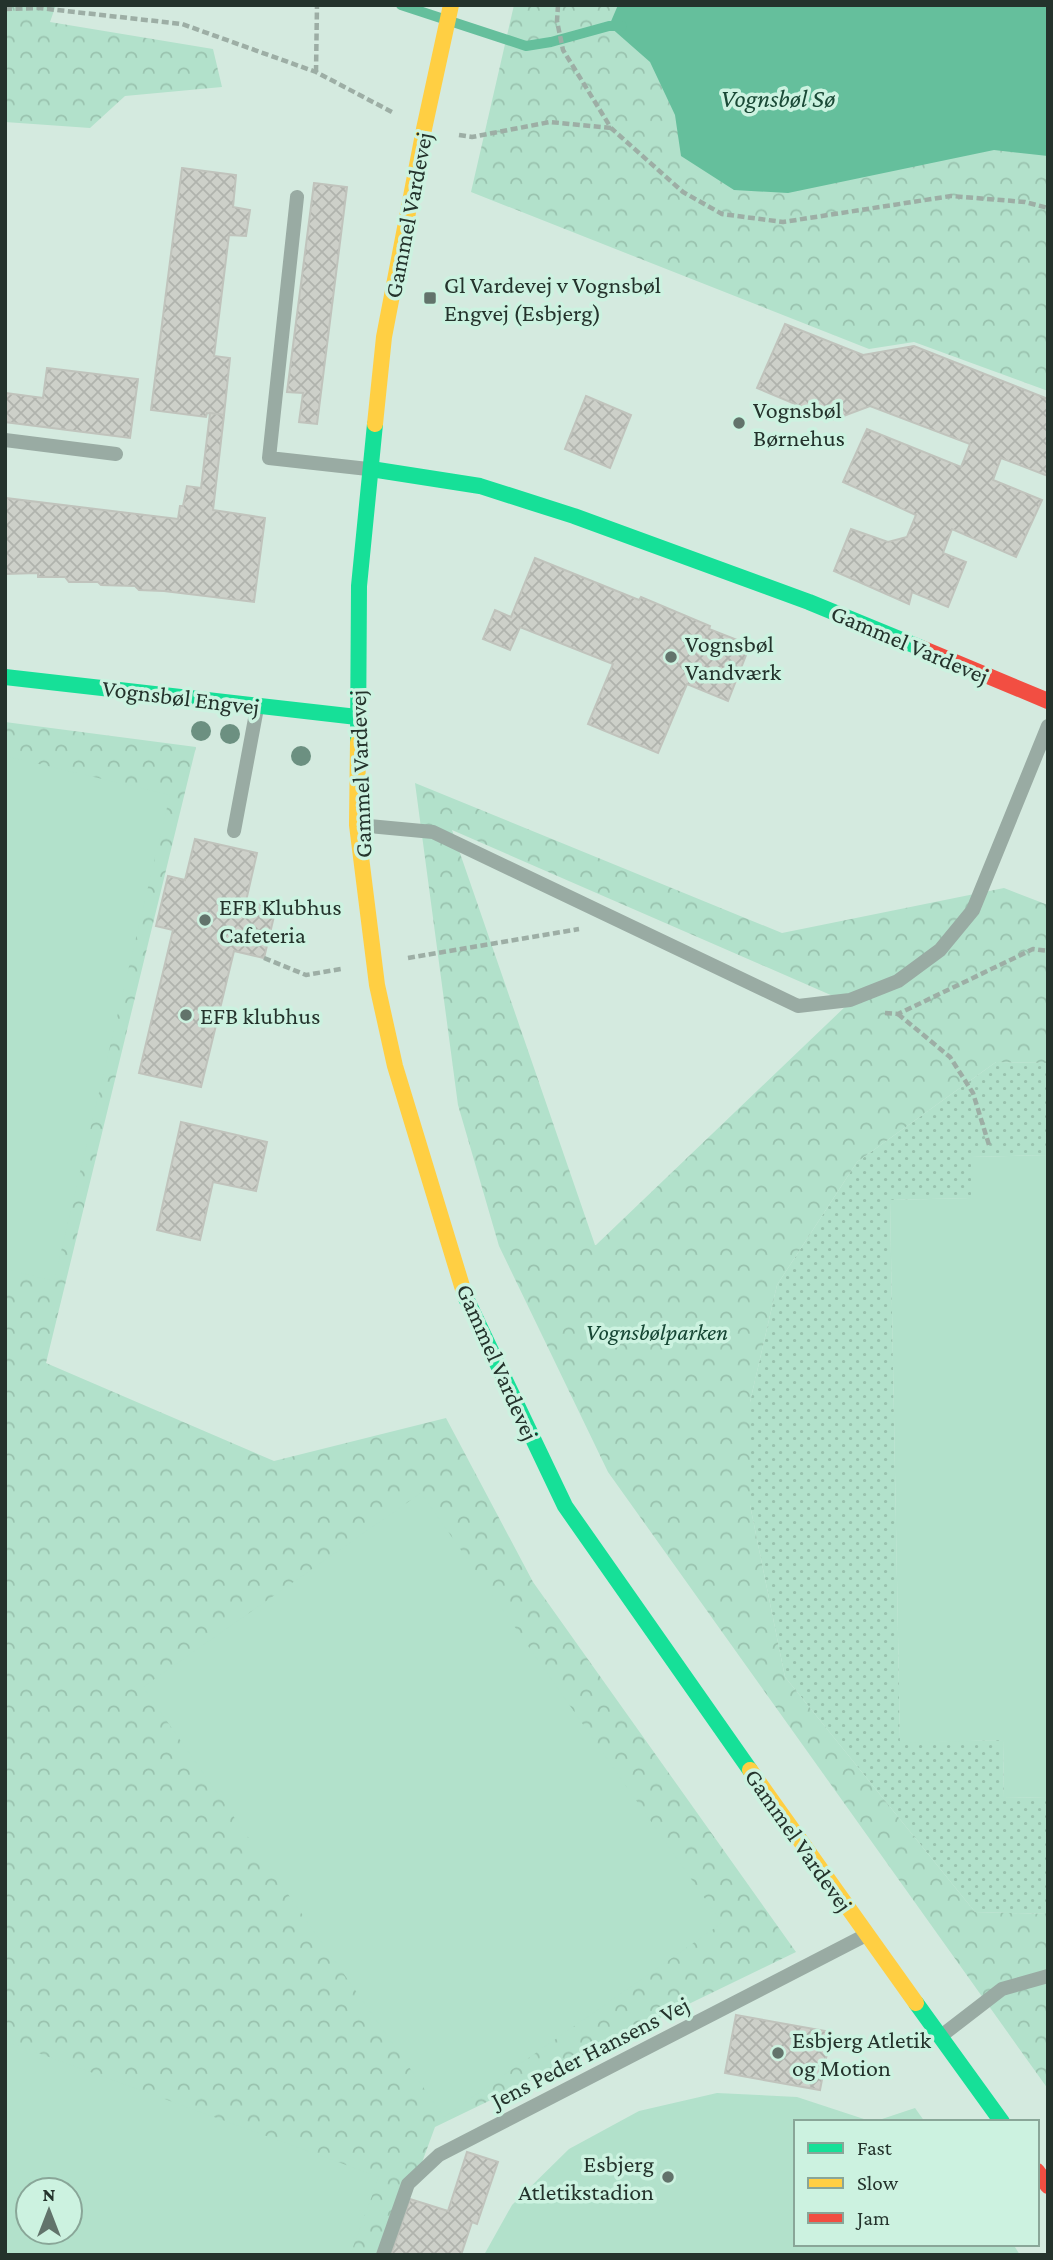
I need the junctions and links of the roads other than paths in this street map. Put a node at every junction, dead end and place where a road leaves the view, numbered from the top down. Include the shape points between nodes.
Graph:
1 (452, 5) edge
2 (297, 197) dead end
3 (5, 440) edge
4 (116, 454) dead end
5 (371, 469) junction
6 (5, 677) edge
7 (1048, 701) edge
8 (257, 706) junction
9 (357, 717) junction
10 (1048, 726) edge
11 (357, 825) junction
12 (234, 831) dead end
13 (866, 1935) junction
14 (1048, 1976) edge
15 (941, 2036) junction
16 (1001, 2120) edge
17 (383, 2255) edge

1 - 5 street, Gammel Vardevej via 384,337
2 - 5 lane via 269,458
3 - 4 lane
5 - 7 street, Gammel Vardevej via 480,486 574,516 809,602
5 - 9 street, Gammel Vardevej via 359,586
6 - 8 street, Vognsbøl Engvej
8 - 9 street, Vognsbøl Engvej
8 - 12 lane
9 - 11 street, Gammel Vardevej
10 - 11 lane via 973,910 940,950 898,981 850,1000 798,1006 433,832
11 - 13 street, Gammel Vardevej via 374,964 395,1066 466,1300 565,1506
13 - 15 street, Gammel Vardevej
13 - 17 lane, Jens Peder Hansens Vej via 439,2154 408,2184
14 - 15 lane via 1002,1989
15 - 16 street, Gammel Vardevej

